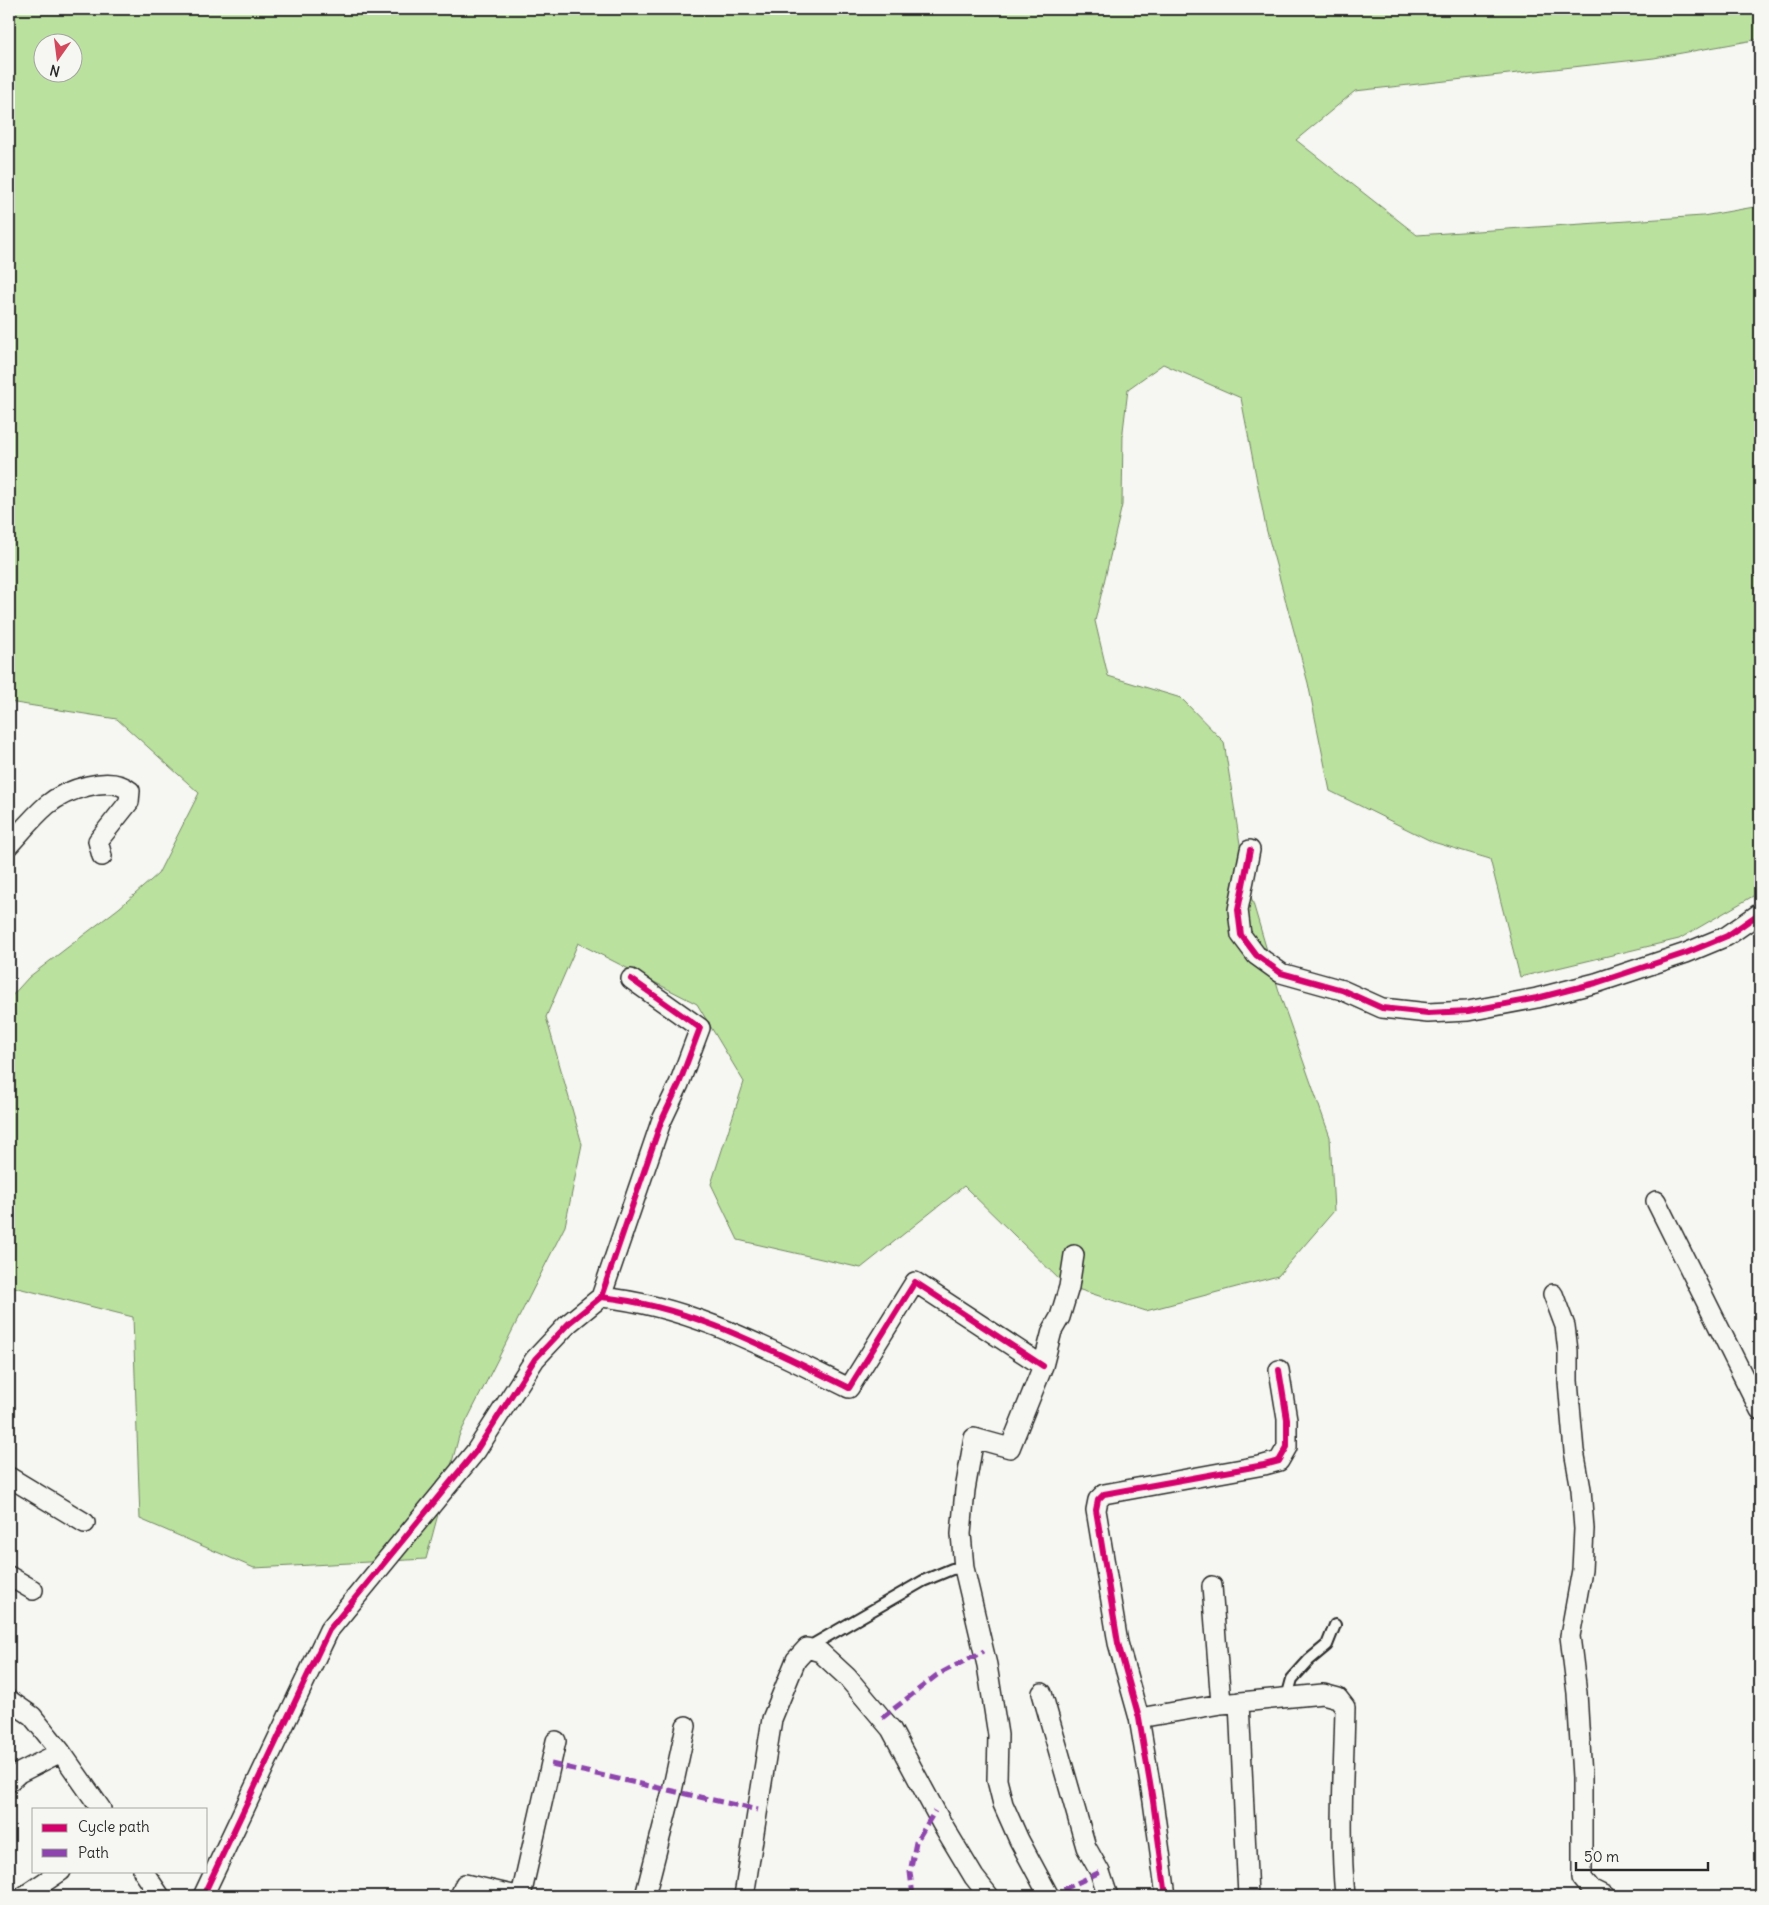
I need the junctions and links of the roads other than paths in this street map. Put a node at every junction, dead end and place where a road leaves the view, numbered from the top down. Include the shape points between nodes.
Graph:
1 (9, 845) edge
2 (1250, 850) dead end
3 (102, 856) dead end
4 (1760, 914) edge
5 (631, 979) dead end
6 (1656, 1201) dead end
7 (1074, 1255) dead end
8 (1553, 1294) dead end
9 (601, 1296) junction
10 (1043, 1366) junction
11 (1279, 1370) dead end
12 (1760, 1410) edge
13 (9, 1477) edge
14 (85, 1523) dead end
15 (964, 1568) junction
16 (9, 1576) edge
17 (1212, 1586) dead end
18 (33, 1590) dead end
19 (1335, 1625) dead end
20 (808, 1648) junction
21 (1042, 1693) dead end
22 (1288, 1696) junction
23 (9, 1700) edge
24 (1230, 1703) junction
25 (1139, 1718) junction
26 (686, 1726) dead end
27 (556, 1741) dead end
28 (62, 1752) junction
29 (9, 1782) edge
30 (100, 1808) edge
31 (60, 1872) edge
32 (144, 1872) edge
33 (24, 1896) edge
34 (160, 1896) edge
35 (203, 1896) edge
36 (460, 1896) edge
37 (519, 1896) edge
38 (645, 1896) edge
39 (744, 1896) edge
40 (989, 1896) edge
41 (1048, 1896) edge
42 (1108, 1896) edge
43 (1166, 1896) edge
44 (1248, 1896) edge
45 (1345, 1896) edge
46 (1605, 1896) edge

1 - 3 street via 47,805 69,792 99,784 123,785 130,791 129,802 98,841
2 - 4 street via 1238,910 1241,935 1256,955 1281,973 1342,990 1382,1008 1428,1013 1468,1012 1545,996 1686,953 1727,936
5 - 9 street via 700,1028 662,1122
6 - 12 street
7 - 10 street via 1069,1287
8 - 46 street via 1565,1326 1571,1426 1584,1529 1582,1570 1570,1636 1582,1777 1582,1878 1591,1889
9 - 10 street via 679,1312 734,1332 849,1388 915,1282
9 - 35 street via 569,1323 535,1359 476,1451 329,1630
10 - 15 street via 1010,1448 974,1438 961,1534
11 - 25 street via 1287,1420 1287,1447 1279,1461 1104,1494 1098,1500 1096,1510 1118,1643
13 - 14 street
15 - 20 lane via 952,1569 923,1581
15 - 41 street via 988,1664 998,1735 997,1780 1003,1804
16 - 18 street
17 - 24 street
19 - 22 lane via 1327,1645 1292,1679
20 - 39 street via 796,1660 772,1719
20 - 40 street via 820,1652 847,1677 891,1729 941,1822
21 - 42 street via 1086,1847 1100,1872
22 - 24 street
22 - 45 street via 1322,1694 1338,1698 1345,1707 1341,1813
23 - 28 street via 32,1716
24 - 25 street
24 - 44 street
25 - 43 street
26 - 38 street
27 - 37 street
28 - 29 street via 19,1773
28 - 30 street
31 - 33 street
32 - 34 street
36 - 37 street via 465,1884

